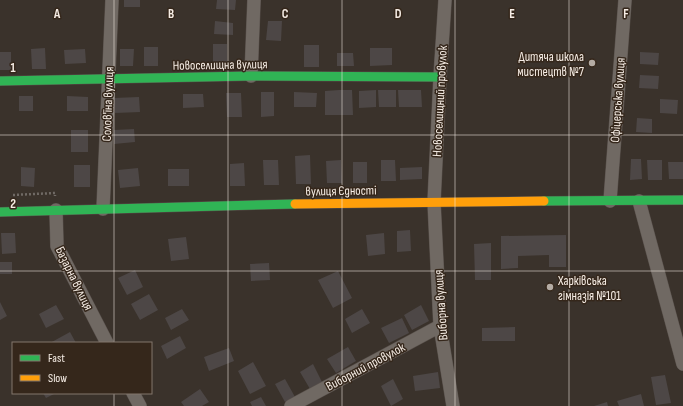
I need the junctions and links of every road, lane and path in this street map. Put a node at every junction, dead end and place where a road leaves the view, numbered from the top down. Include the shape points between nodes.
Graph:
1 (112, 0) edge
2 (254, 0) edge
3 (445, 0) edge
4 (624, 0) edge
5 (251, 76) junction
6 (440, 77) junction
7 (108, 79) junction
8 (0, 81) edge
9 (639, 200) junction
10 (683, 200) edge
11 (610, 201) junction
12 (434, 202) junction
13 (103, 208) junction
14 (56, 210) junction
15 (0, 212) edge
16 (440, 326) junction
17 (106, 342) edge
18 (683, 364) edge
19 (134, 394) edge
20 (140, 406) edge
21 (291, 406) edge
22 (453, 406) edge

1 - 7 street, Солов'їна вулиця
2 - 5 street
3 - 6 street, Новоселищний провулок
4 - 11 street, Офіцерська вулиця
5 - 6 main road, Новоселищна вулиця
5 - 7 main road, Новоселищна вулиця
6 - 12 street, Новоселищний провулок
7 - 8 main road, Новоселищна вулиця
7 - 13 street, Солов'їна вулиця
9 - 10 main road, вулиця Єдності
9 - 11 main road, вулиця Єдності
9 - 18 street
11 - 12 main road, вулиця Єдності
12 - 13 main road, вулиця Єдності
12 - 16 street, Виборна вулиця
13 - 14 main road, вулиця Єдності
14 - 15 main road, вулиця Єдності
14 - 17 street, Базарна вулиця via 57,246
16 - 21 street, Виборний провулок
16 - 22 street, Виборна вулиця
19 - 20 street

